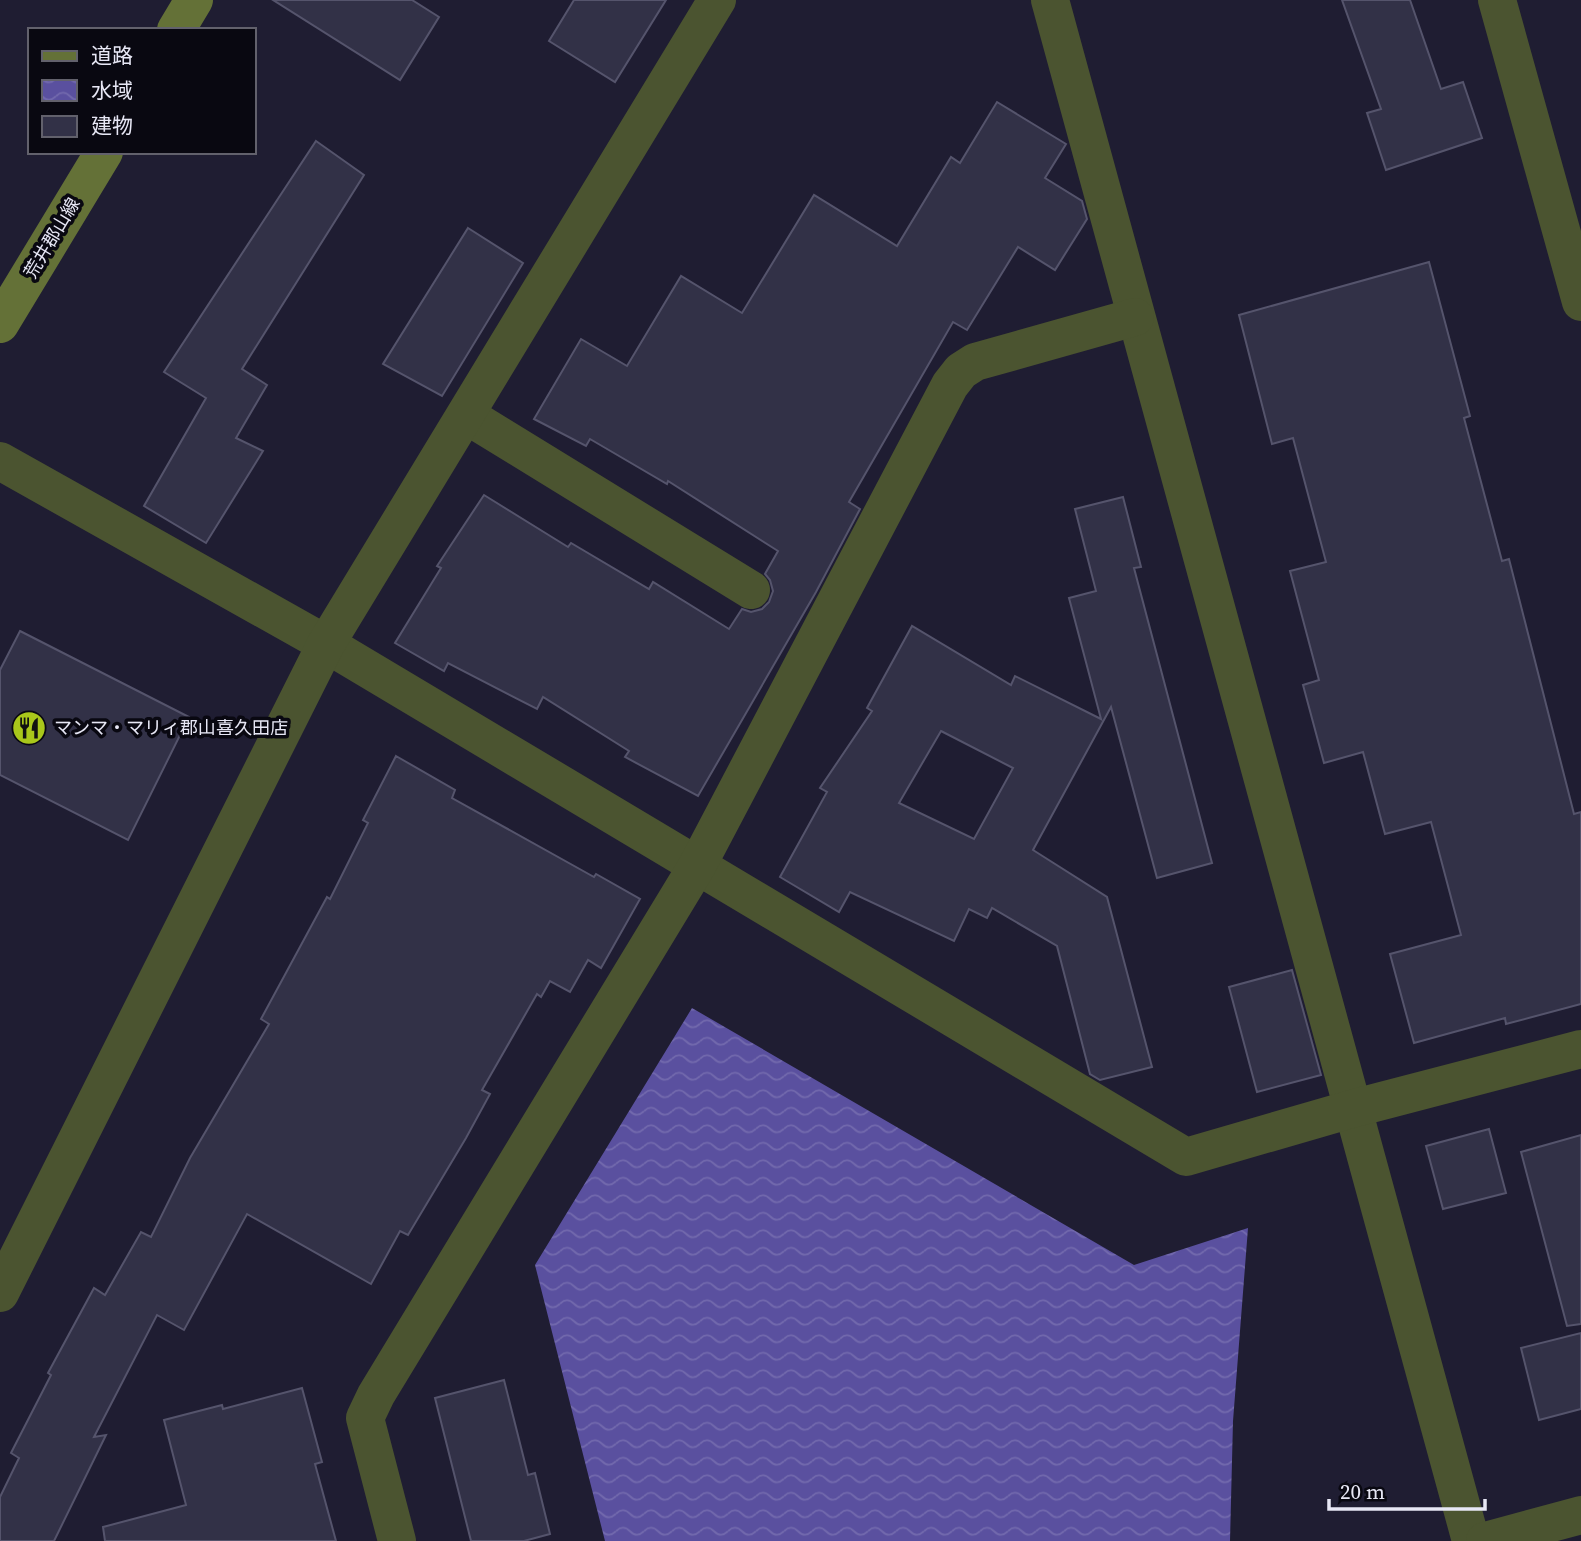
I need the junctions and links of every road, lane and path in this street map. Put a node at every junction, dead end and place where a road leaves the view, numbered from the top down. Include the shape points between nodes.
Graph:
1 (194, 0) edge
2 (717, 0) edge
3 (1050, 0) edge
4 (1497, 0) edge
5 (177, 28) edge
6 (103, 154) edge
7 (1581, 302) edge
8 (1135, 317) junction
9 (0, 324) edge
10 (466, 415) junction
11 (0, 461) edge
12 (751, 590) dead end
13 (326, 645) junction
14 (697, 866) junction
15 (1581, 1049) edge
16 (1355, 1108) junction
17 (0, 1293) edge
18 (1581, 1515) edge
19 (397, 1541) edge
20 (1471, 1541) edge
21 (1485, 1541) edge

1 - 5 main road
2 - 10 street
3 - 8 street
4 - 7 street
6 - 9 main road, 荒井郡山線
8 - 14 street via 998,354 961,371
8 - 16 street
10 - 12 street
10 - 13 street
11 - 13 street
13 - 14 street
13 - 17 street
14 - 16 street via 1186,1157
14 - 19 street via 365,1418
15 - 16 street
16 - 20 street
18 - 21 street

